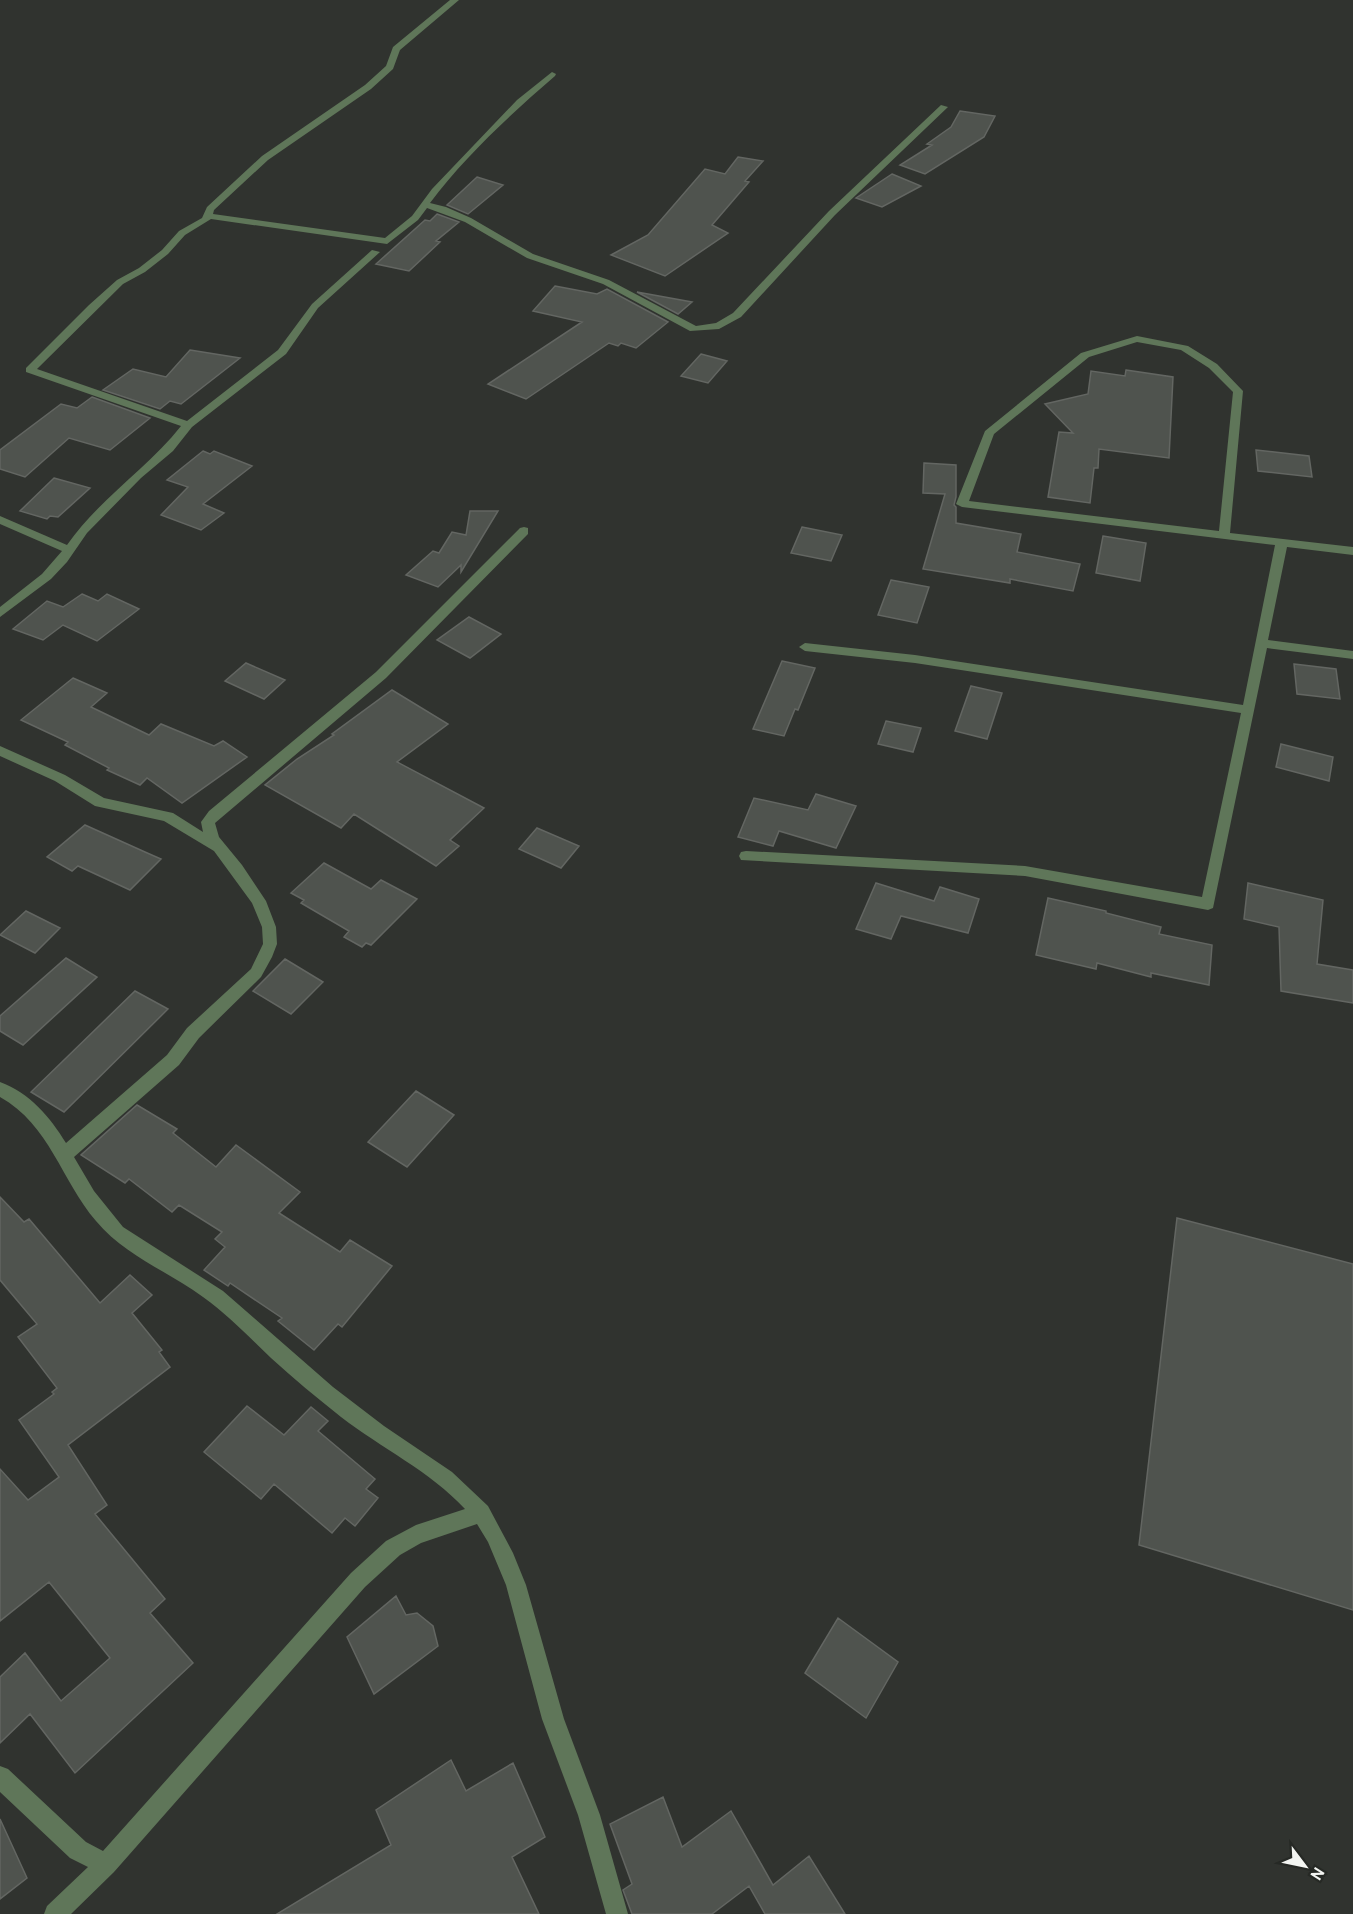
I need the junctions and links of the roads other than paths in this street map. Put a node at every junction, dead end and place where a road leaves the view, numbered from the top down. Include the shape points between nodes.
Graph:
1 (455, 0) edge
2 (552, 74) dead end
3 (944, 107) dead end
4 (425, 205) junction
5 (207, 216) junction
6 (375, 252) dead end
7 (188, 425) junction
8 (0, 520) edge
9 (524, 531) dead end
10 (1224, 536) junction
11 (1282, 542) junction
12 (69, 550) junction
13 (1353, 551) edge
14 (0, 613) edge
15 (1262, 643) junction
16 (805, 647) dead end
17 (1353, 655) edge
18 (1248, 710) junction
19 (0, 751) edge
20 (221, 850) junction
21 (746, 856) dead end
22 (0, 1089) edge
23 (64, 1155) junction
24 (481, 1513) junction
25 (0, 1777) edge
26 (106, 1864) junction
27 (55, 1914) edge
28 (617, 1914) edge

1 - 5 street via 396,49 390,67 368,87 265,158
2 - 4 street via 471,152
3 - 4 street via 832,213 737,315 719,326 694,329 606,282 530,256 468,220
4 - 5 street via 387,241
5 - 7 street via 142,270 120,282 30,370
6 - 7 street via 315,306 282,352
7 - 12 street via 169,449 83,530
8 - 12 street
9 - 20 street via 381,675 214,814 208,829
10 - 10 street via 1238,391 1213,366 1184,348 1137,339 1085,355 989,433 962,504
10 - 11 street
11 - 13 street
11 - 15 street
12 - 14 street via 45,578
15 - 17 street
15 - 18 street
16 - 18 street via 915,659
18 - 21 street via 1208,904 1025,871
19 - 20 street via 60,778 100,802 168,817
20 - 23 street via 259,901 269,927 270,944 265,957 256,973 193,1033 173,1060
22 - 23 street via 20,1098 37,1114
23 - 24 street via 93,1205 126,1240 217,1297 298,1370 378,1434 466,1495
24 - 26 street via 416,1534 393,1548 358,1580
24 - 28 street via 500,1546 514,1583 553,1719 589,1817
25 - 26 street via 78,1850
26 - 27 street

